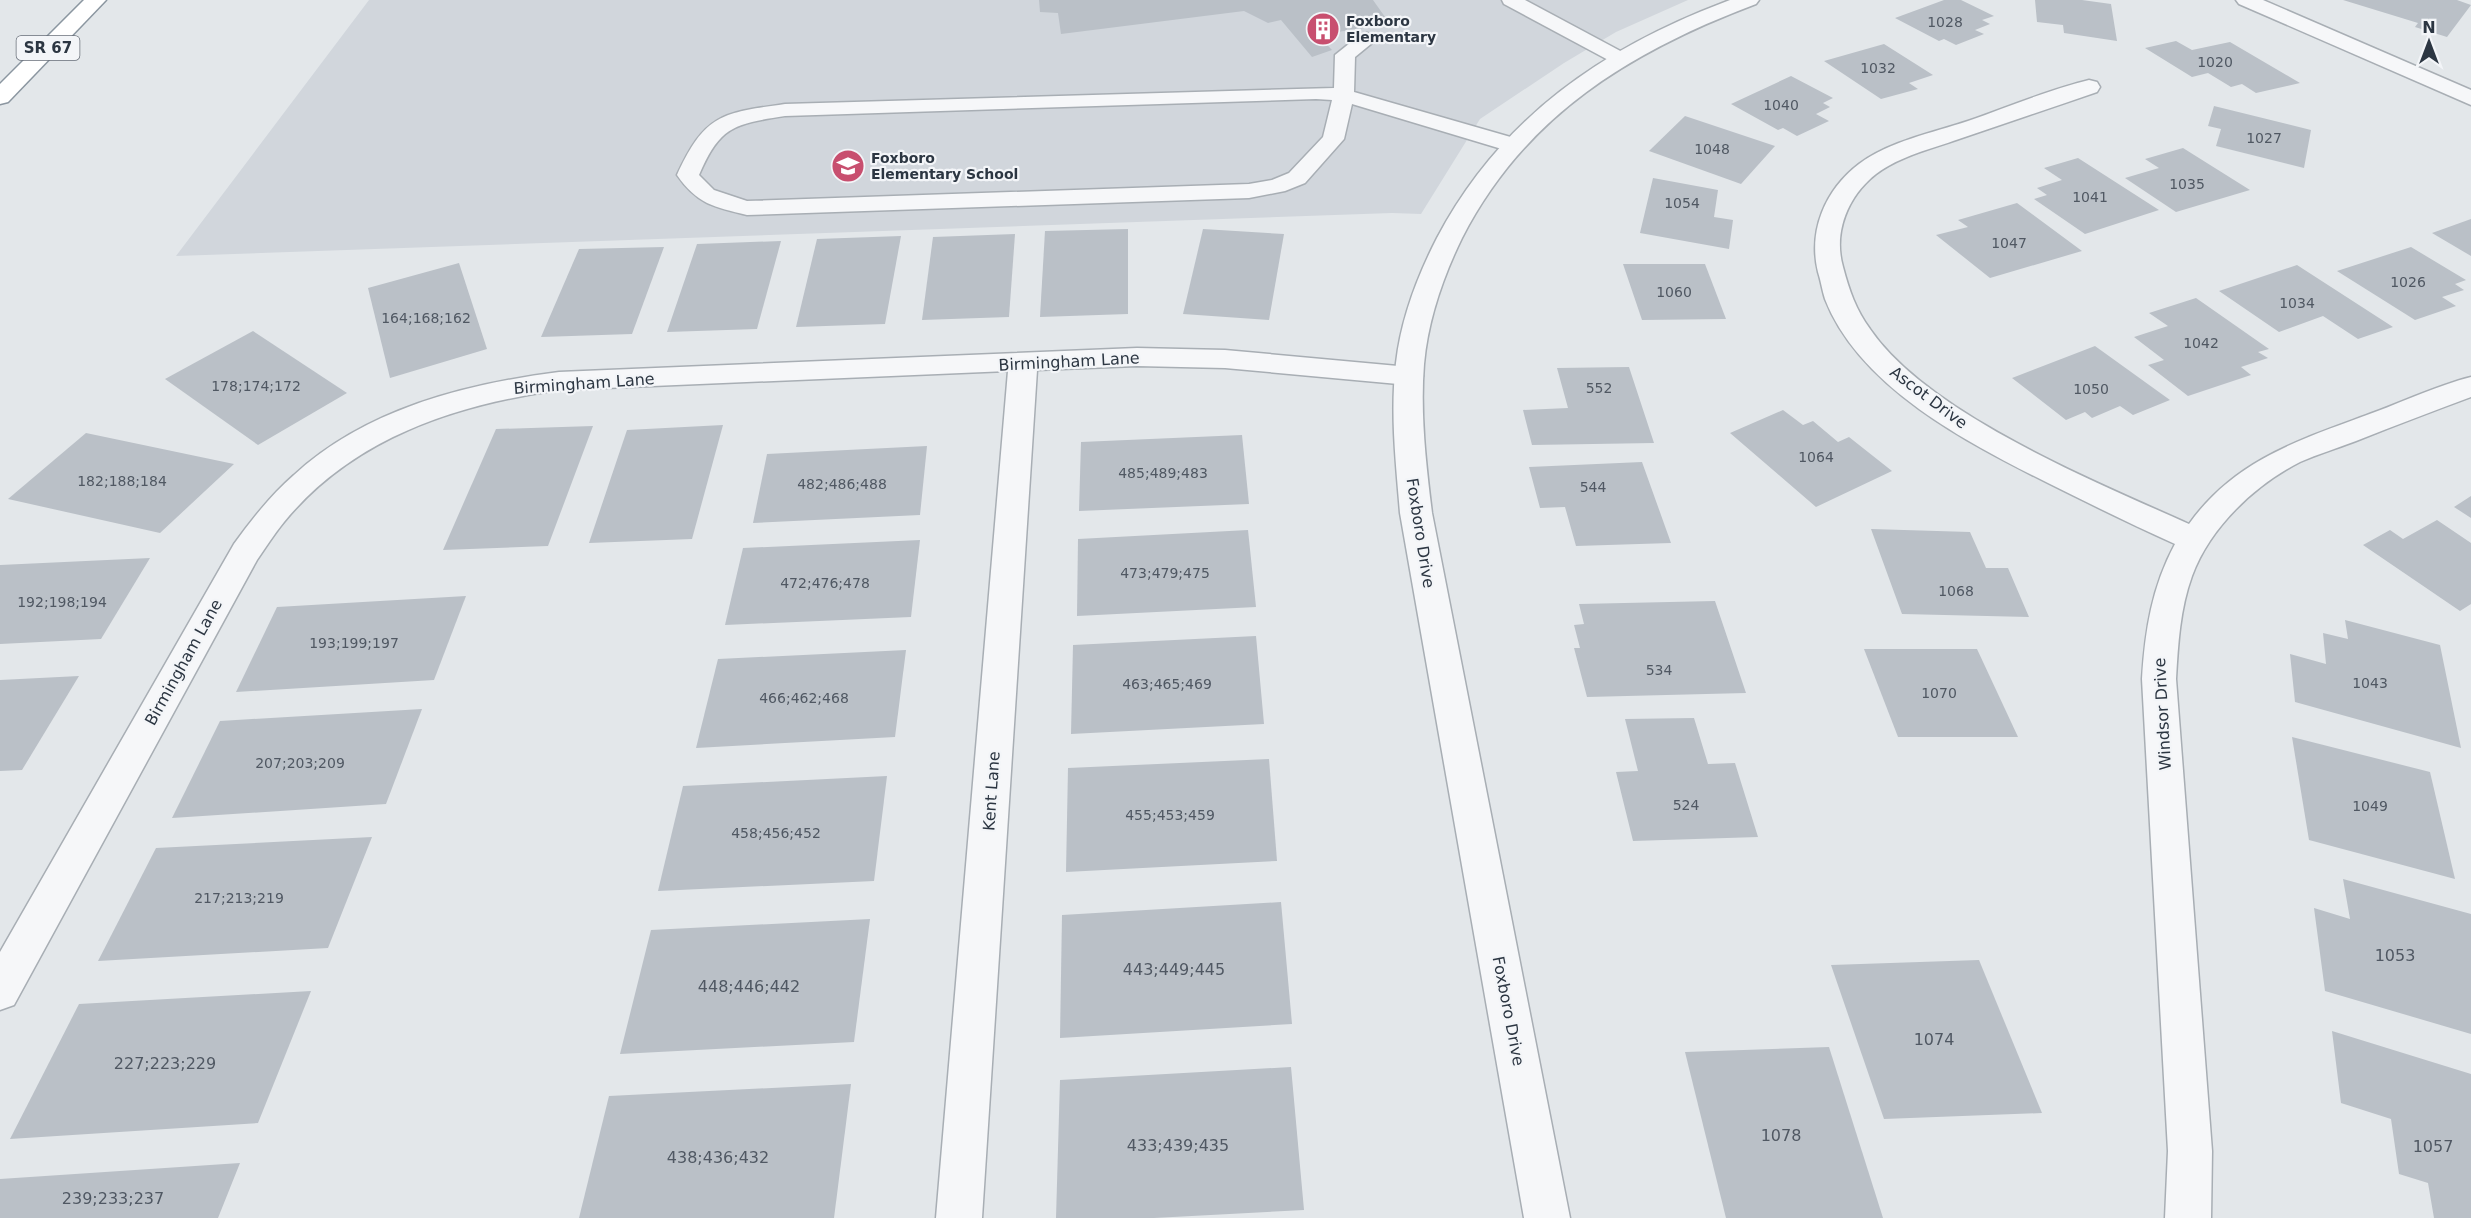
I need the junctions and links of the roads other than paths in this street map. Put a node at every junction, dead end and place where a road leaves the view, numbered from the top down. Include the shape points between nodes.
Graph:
1 (96, 0) edge
2 (1511, 0) edge
3 (1749, 0) edge
4 (2246, 0) edge
5 (1367, 39) dead end
6 (1619, 58) junction
7 (2089, 87) dead end
8 (1344, 95) junction
9 (0, 97) edge
10 (2471, 98) edge
11 (1513, 145) junction
12 (1023, 363) junction
13 (1409, 376) junction
14 (2471, 386) edge
15 (2193, 538) junction
16 (0, 991) edge
17 (959, 1218) edge
18 (1547, 1218) edge
19 (2188, 1218) edge

1 - 9 highway, SR 67
2 - 6 lane
3 - 6 street, Foxboro Drive via 1687,23
4 - 10 street
5 - 8 lane via 1345,55
6 - 11 street, Foxboro Drive via 1575,88
7 - 15 street, Ascot Drive via 1910,148 1868,169 1837,204 1829,224 1829,271 1837,296 1870,347 1896,375 1931,402 2012,453
8 - 8 lane via 785,110 750,115 720,127 705,139 688,175 694,186 713,200 747,208 1249,191 1297,178 1333,139
8 - 11 lane
11 - 13 street, Foxboro Drive via 1469,203 1443,250 1422,305
12 - 13 street, Birmingham Lane via 1183,357
12 - 16 street, Birmingham Lane via 524,385 460,398 416,413 347,449 308,478 263,524
12 - 17 street, Kent Lane
13 - 18 street, Foxboro Drive via 1409,448 1416,513
14 - 15 street, Windsor Drive via 2290,455 2267,468 2224,503
15 - 19 street, Windsor Drive via 2166,606 2159,651 2190,1151

